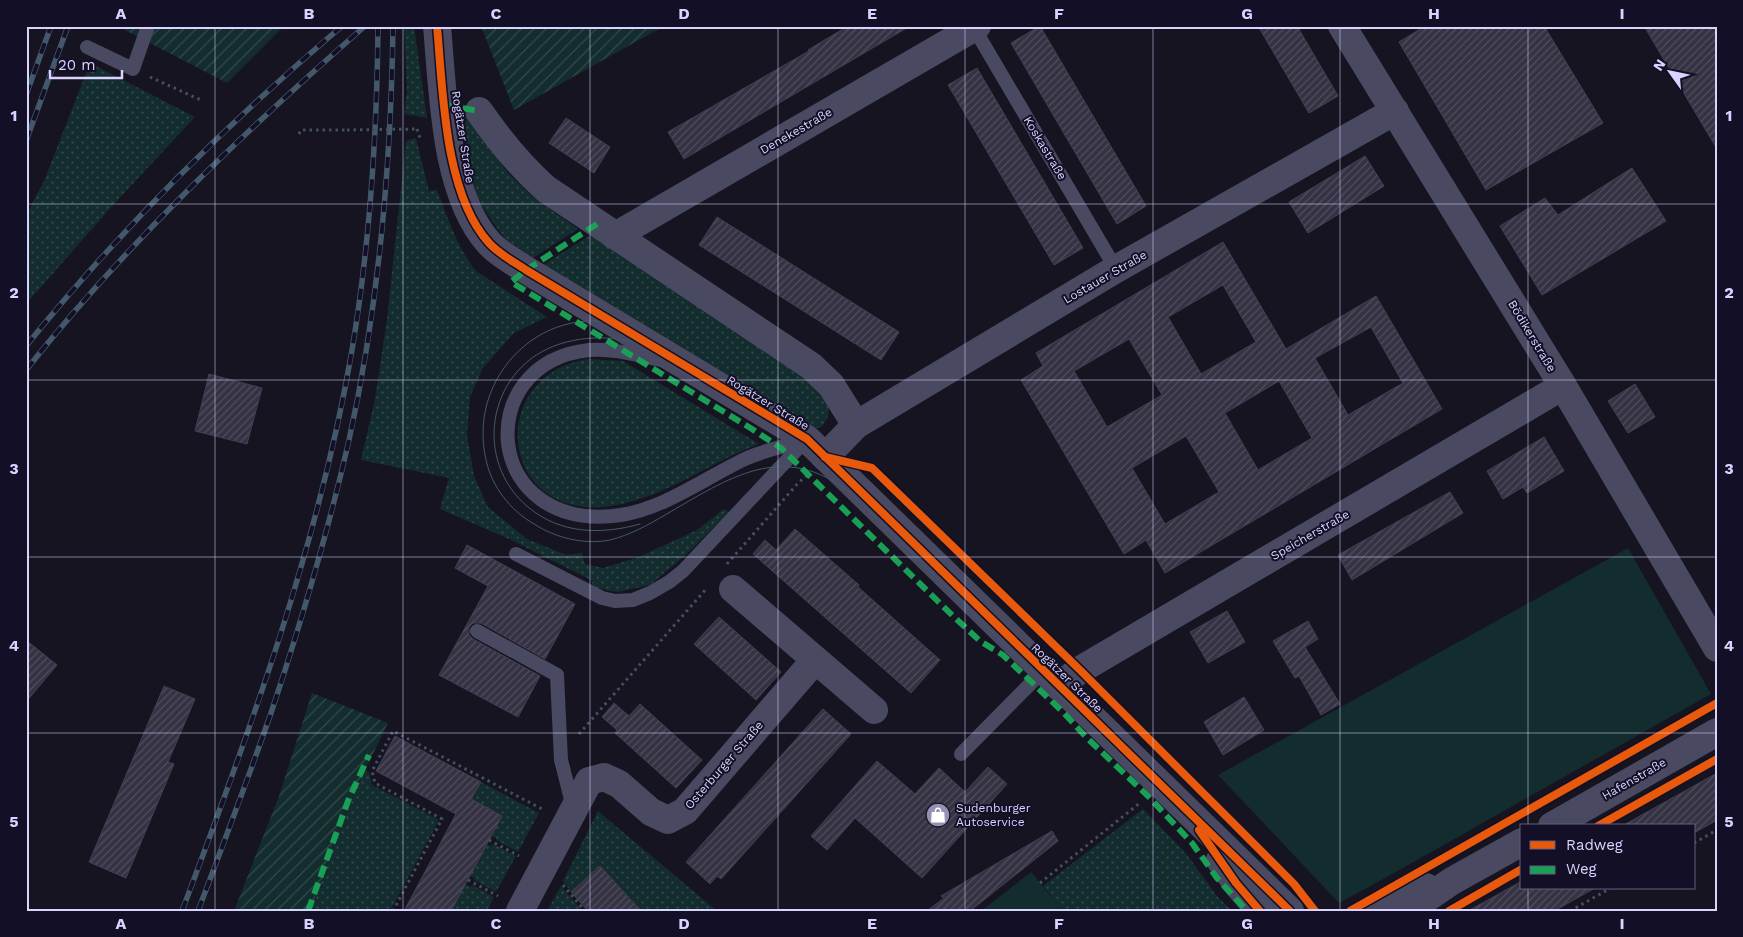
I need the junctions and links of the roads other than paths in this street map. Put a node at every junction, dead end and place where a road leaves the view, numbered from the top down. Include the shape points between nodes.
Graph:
1 (148, 26) edge
2 (437, 26) edge
3 (1342, 26) edge
4 (975, 27) edge
5 (87, 47) dead end
6 (479, 111) dead end
7 (1395, 111) junction
8 (615, 236) junction
9 (1116, 269) junction
10 (686, 366) junction
11 (1563, 386) junction
12 (856, 425) junction
13 (816, 448) junction
14 (516, 554) dead end
15 (721, 582) road end
16 (477, 631) dead end
17 (1717, 648) edge
18 (815, 660) junction
19 (1050, 678) junction
20 (874, 710) dead end
21 (1717, 732) edge
22 (962, 754) dead end
23 (1184, 808) junction
24 (571, 816) junction
25 (1556, 824) edge
26 (1520, 843) edge
27 (1452, 881) junction
28 (510, 904) edge
29 (1260, 911) edge
30 (1290, 911) edge
31 (1375, 911) edge
32 (1408, 911) edge

1 - 5 lane via 133,69
2 - 10 street, Rogätzer Straße via 457,182 483,235 505,257
3 - 7 street, Bödikerstraße
4 - 8 street, Denekestraße
4 - 9 lane, Koskastraße
6 - 8 street, Rogätzer Straße via 514,158 546,189
7 - 9 street, Lostauer Straße
7 - 11 street, Bödikerstraße
8 - 12 street, Rogätzer Straße via 811,366 831,385
9 - 12 street, Lostauer Straße
10 - 13 street, Rogätzer Straße
10 - 13 lane via 599,350 567,355 546,365 523,387 512,410 507,444 517,474 538,498 555,509 590,516 620,515 665,501 747,458
11 - 17 street, Bödikerstraße
11 - 19 street, Speicherstraße via 1080,670
12 - 13 street, Lostauer Straße
13 - 14 lane via 682,571 664,586 642,596 627,601 606,600
13 - 19 street, Rogätzer Straße
15 - 18 street
16 - 24 lane via 557,675 561,760
18 - 20 street
18 - 24 street, Osterburger Straße via 685,811 668,820 651,812 619,784 604,777 589,781
19 - 22 lane
19 - 23 street, Rogätzer Straße
21 - 25 street, Hafenstraße
23 - 29 street, Rogätzer Straße via 1236,883
23 - 30 street, Rogätzer Straße
24 - 28 street, Osterburger Straße via 545,865
26 - 27 street
27 - 31 street via 1410,891
27 - 32 street

